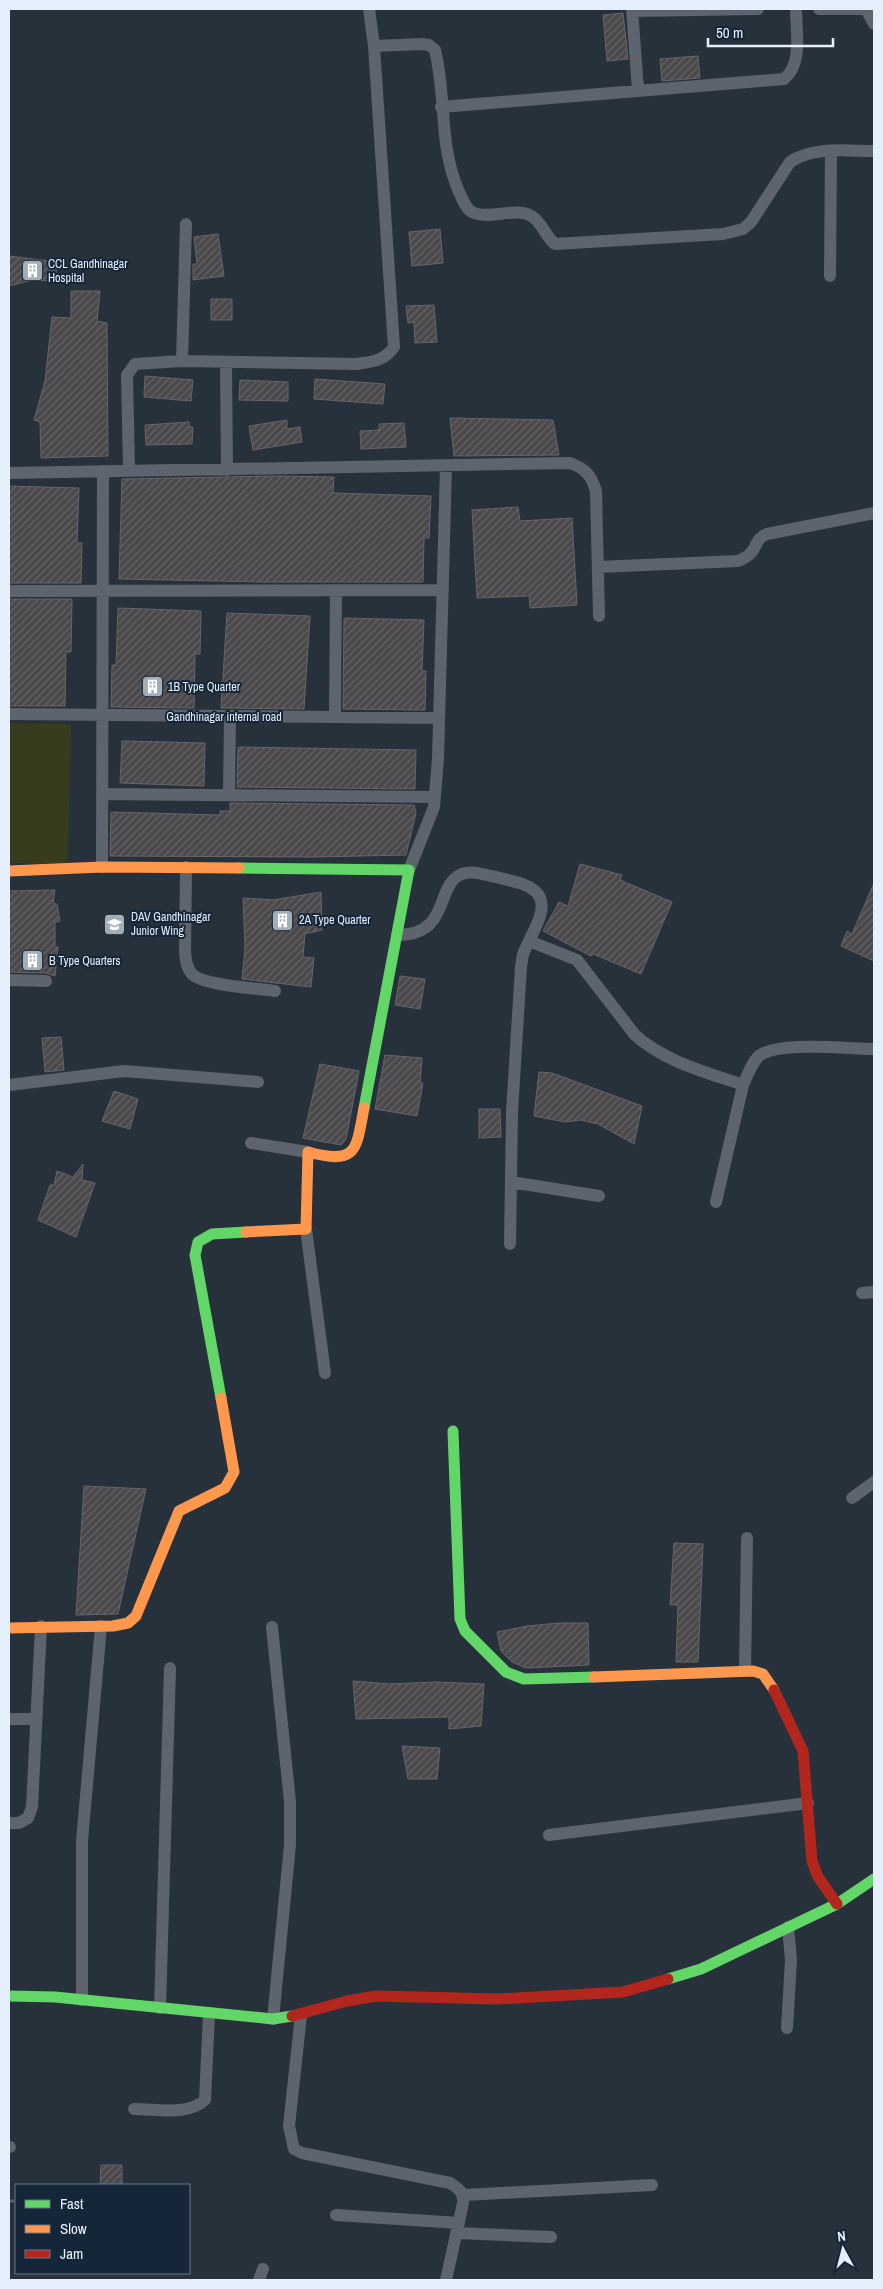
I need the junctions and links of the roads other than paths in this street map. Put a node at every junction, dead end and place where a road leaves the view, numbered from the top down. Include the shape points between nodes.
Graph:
1 (369, 9) edge
2 (758, 9) edge
3 (796, 9) edge
4 (818, 9) edge
5 (866, 9) edge
6 (632, 10) edge
7 (874, 24) edge
8 (374, 46) junction
9 (638, 90) junction
10 (441, 108) junction
11 (874, 151) edge
12 (831, 152) junction
13 (186, 224) dead end
14 (830, 276) dead end
15 (182, 362) junction
16 (226, 363) junction
17 (446, 466) junction
18 (129, 470) junction
19 (227, 470) junction
20 (104, 471) junction
21 (9, 473) edge
22 (874, 513) edge
23 (598, 568) junction
24 (442, 590) junction
25 (9, 591) edge
26 (336, 591) junction
27 (104, 592) junction
28 (599, 616) dead end
29 (9, 714) edge
30 (102, 716) junction
31 (230, 717) junction
32 (335, 717) junction
33 (439, 718) junction
34 (102, 794) junction
35 (229, 795) junction
36 (435, 797) junction
37 (102, 867) junction
38 (186, 867) junction
39 (409, 870) junction
40 (9, 871) edge
41 (397, 935) junction
42 (529, 941) junction
43 (9, 980) edge
44 (46, 981) dead end
45 (275, 991) dead end
46 (874, 1049) edge
47 (258, 1082) dead end
48 (9, 1085) edge
49 (743, 1085) junction
50 (251, 1143) dead end
51 (308, 1152) junction
52 (511, 1182) junction
53 (599, 1196) dead end
54 (716, 1202) dead end
55 (306, 1229) junction
56 (510, 1244) dead end
57 (325, 1373) dead end
58 (453, 1431) dead end
59 (874, 1482) edge
60 (852, 1498) dead end
61 (747, 1538) dead end
62 (41, 1626) junction
63 (101, 1626) junction
64 (272, 1627) dead end
65 (9, 1628) edge
66 (170, 1668) dead end
67 (745, 1671) junction
68 (9, 1719) edge
69 (35, 1720) junction
70 (808, 1804) junction
71 (9, 1824) edge
72 (550, 1835) dead end
73 (874, 1879) edge
74 (837, 1904) junction
75 (788, 1927) junction
76 (9, 1996) edge
77 (82, 2000) junction
78 (160, 2008) junction
79 (209, 2014) junction
80 (301, 2016) junction
81 (274, 2019) junction
82 (787, 2028) dead end
83 (134, 2109) dead end
84 (652, 2185) dead end
85 (464, 2195) junction
86 (336, 2215) dead end
87 (458, 2228) junction
88 (551, 2237) dead end
89 (446, 2280) edge

1 - 8 street
2 - 6 street
3 - 9 street via 797,59 792,72 784,79
4 - 5 street
5 - 7 street
6 - 9 street
8 - 10 street via 430,45 435,50
8 - 16 street via 394,346 389,355 376,362
9 - 10 street
10 - 12 street via 451,173 466,206 473,213 485,216 523,213 533,216 555,244 723,234 743,229 751,222 790,162 805,154
11 - 12 street
12 - 14 street
13 - 15 street
15 - 16 street
15 - 18 street via 135,364 127,375
16 - 19 street
17 - 19 street
17 - 23 street via 570,463 583,468 592,478 596,491
17 - 24 street
18 - 19 street
18 - 20 street
20 - 21 street
20 - 27 street
22 - 23 street via 761,536 750,556 738,561
23 - 28 street
24 - 26 street
24 - 33 street
25 - 27 street
26 - 27 street
26 - 32 street
27 - 30 street
29 - 30 street, Gandhinagar internal road
30 - 31 street, Gandhinagar internal road
30 - 34 street
31 - 32 street, Gandhinagar internal road
31 - 35 street
32 - 33 street, Gandhinagar internal road
33 - 36 street
34 - 35 street
34 - 37 street
35 - 36 street
36 - 39 street
37 - 38 street
37 - 40 street
38 - 39 street
38 - 45 street via 185,952 186,966 193,976 206,981
39 - 41 street
41 - 42 street via 411,935 431,924 453,882 461,874 475,872 527,885 538,894 541,910
41 - 51 street via 357,1144 349,1155 339,1158
42 - 49 street via 577,960 647,1046
42 - 52 street via 521,967 512,1103
43 - 44 street
46 - 49 street via 782,1047 767,1050 758,1057
47 - 48 street via 124,1071
49 - 54 street
50 - 51 street
51 - 55 street
52 - 53 street
52 - 56 street
55 - 57 street
55 - 63 street via 212,1234 198,1242 195,1255 234,1472 231,1484 221,1493 189,1502 179,1511 136,1616 128,1623
58 - 67 street via 460,1619 465,1631 506,1672 532,1679
59 - 60 street
61 - 67 street
62 - 63 street
62 - 65 street
62 - 69 street
63 - 77 street via 82,1842
64 - 81 street via 290,1802 290,1845
66 - 78 street
67 - 70 street via 763,1674 770,1682 798,1738 804,1751
68 - 69 street
69 - 71 street via 32,1807 28,1818
70 - 72 street
70 - 74 street via 812,1861 818,1877
73 - 74 street
74 - 75 street
75 - 80 street via 701,1969 623,1992 497,1999 376,1996 348,2000
75 - 82 street via 791,1960
76 - 77 street
77 - 78 street
78 - 79 street
79 - 81 street
79 - 83 street via 205,2100 188,2110
80 - 81 street
80 - 85 street via 290,2126 294,2149 450,2183
84 - 85 street
85 - 87 street
86 - 87 street
87 - 88 street
87 - 89 street

